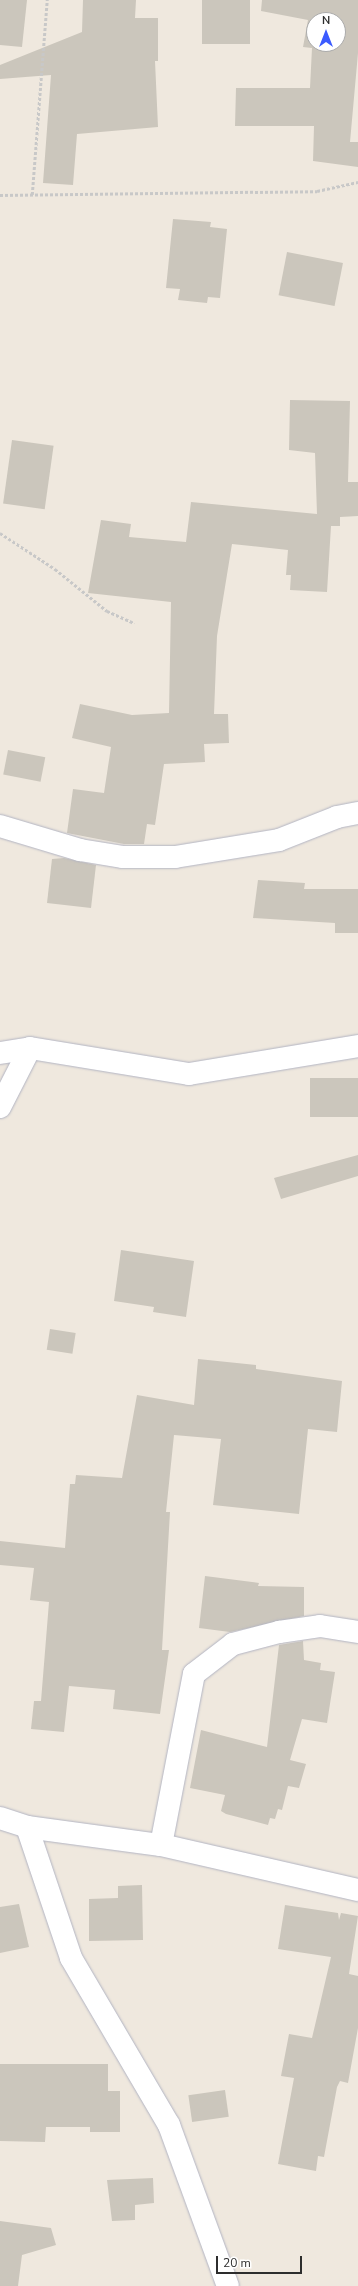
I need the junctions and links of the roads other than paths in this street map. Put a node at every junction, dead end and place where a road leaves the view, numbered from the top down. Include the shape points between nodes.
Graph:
1 (358, 813) edge
2 (0, 826) edge
3 (358, 1046) edge
4 (30, 1048) junction
5 (0, 1053) edge
6 (0, 1107) edge
7 (358, 1632) edge
8 (0, 1818) edge
9 (27, 1827) junction
10 (161, 1845) junction
11 (358, 1890) edge
12 (228, 2286) edge

1 - 2 street via 337,817 279,840 175,857 123,857 80,850
3 - 4 street via 189,1074
4 - 5 street
4 - 6 street
7 - 10 street via 320,1626 279,1632 233,1644 194,1674
8 - 9 street
9 - 10 street
9 - 12 street via 71,1958 169,2125
10 - 11 street

